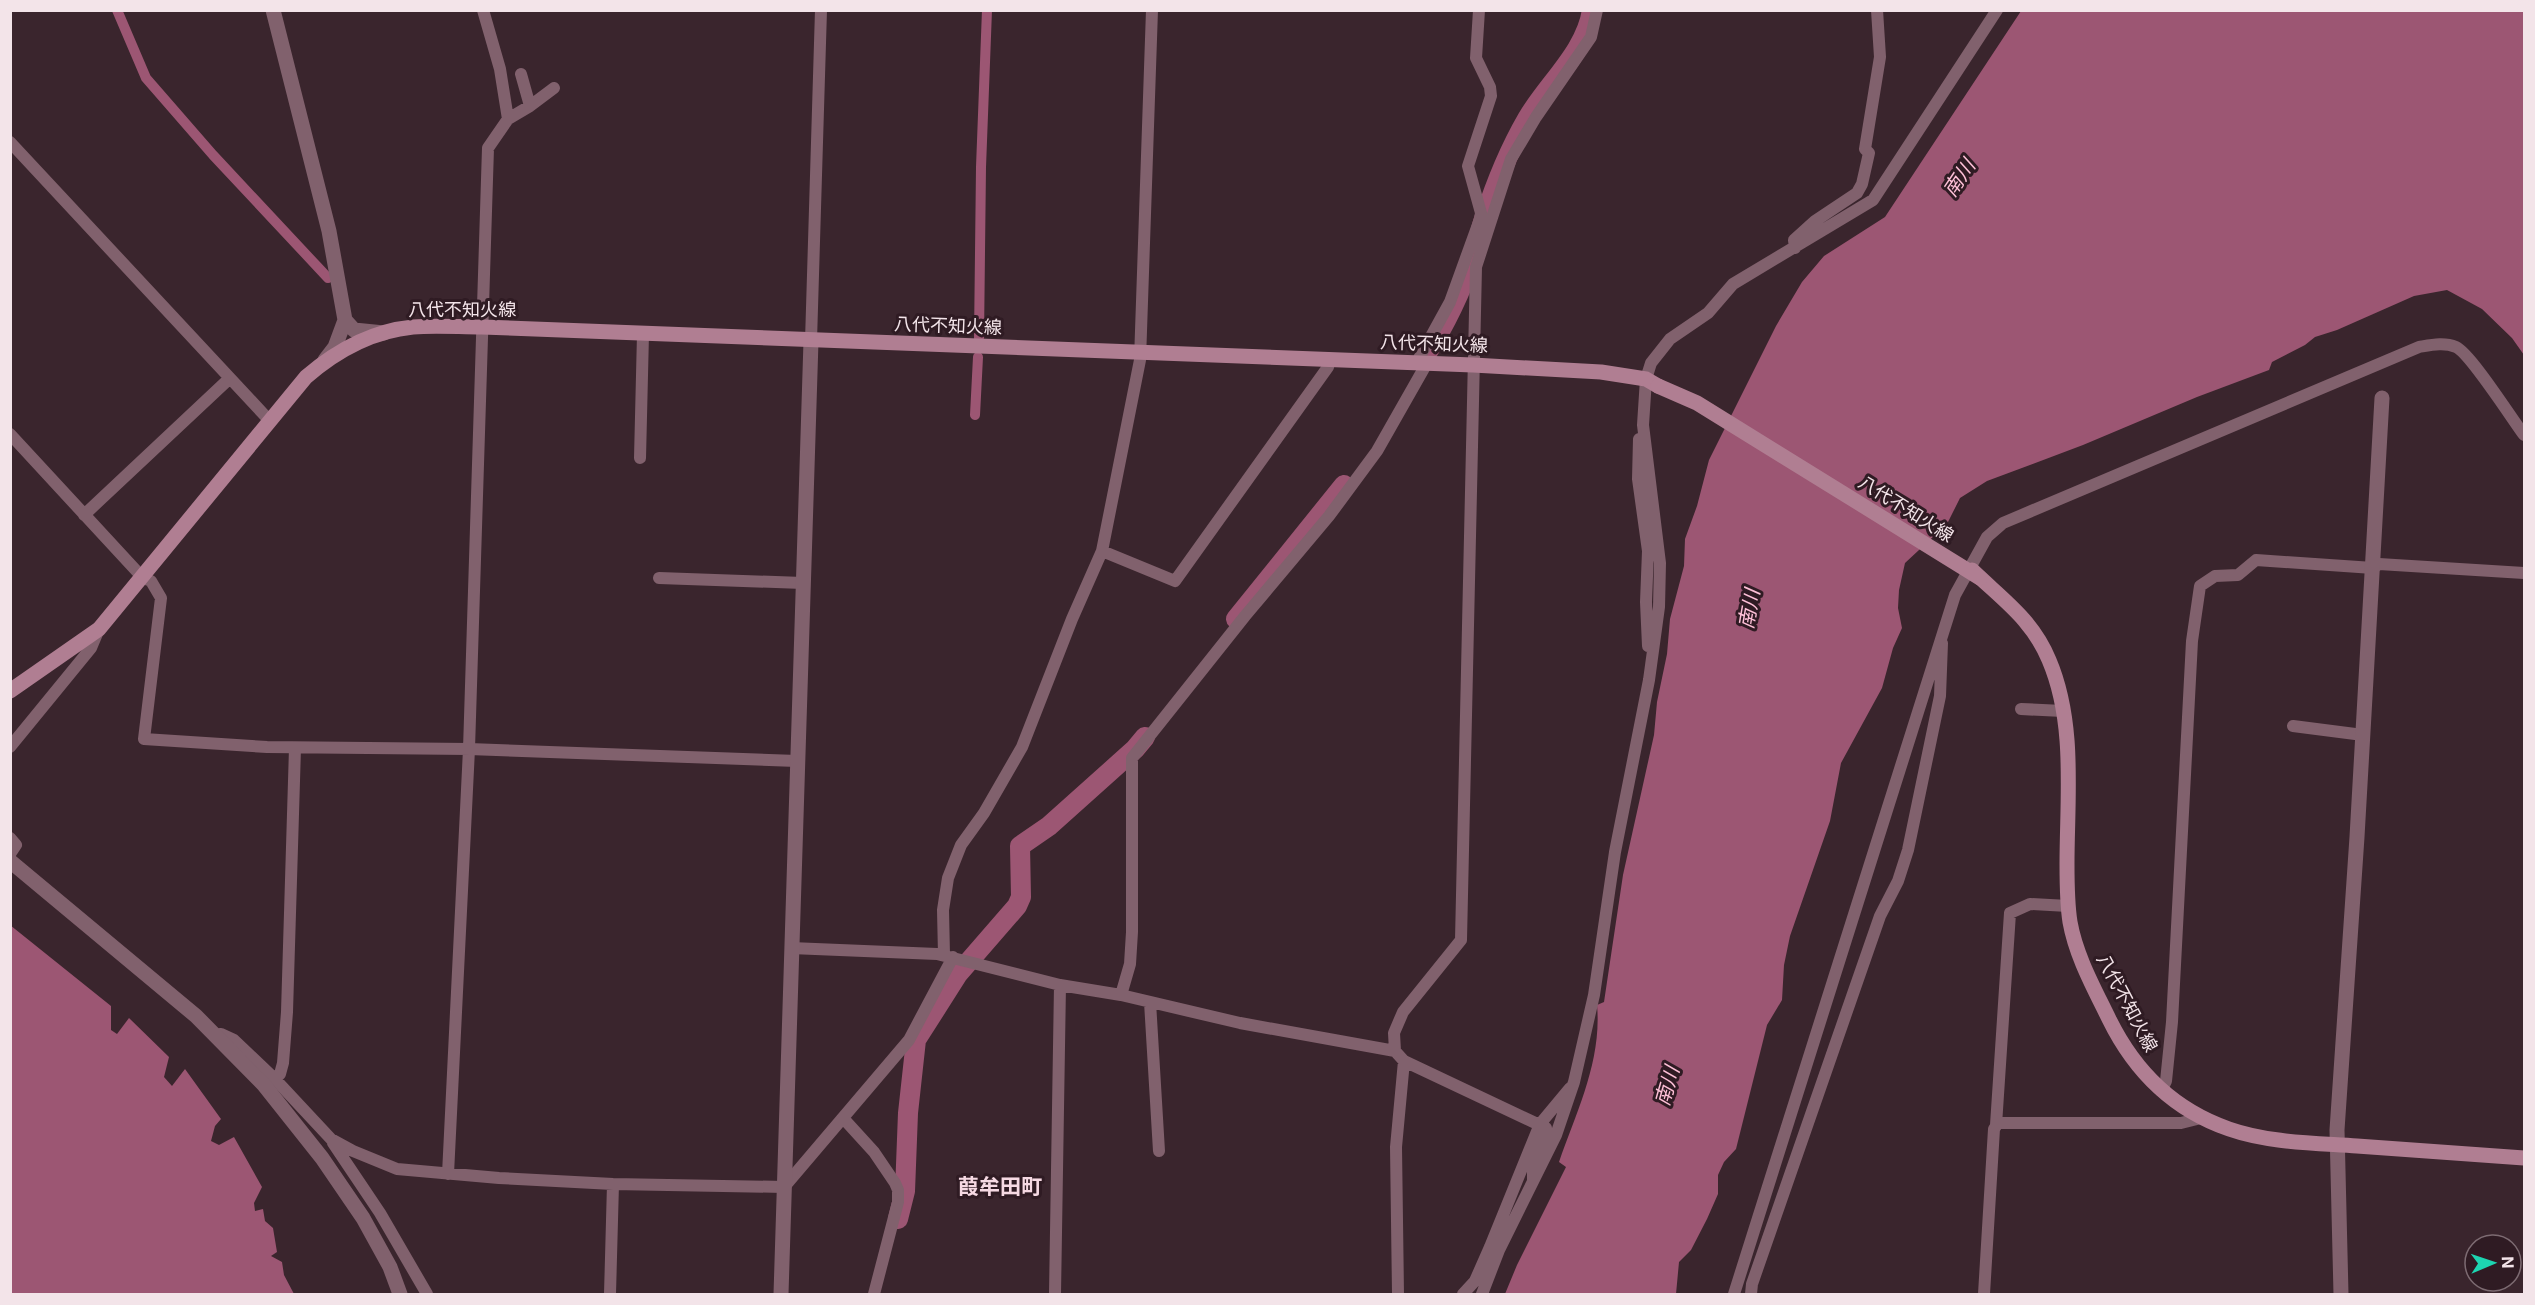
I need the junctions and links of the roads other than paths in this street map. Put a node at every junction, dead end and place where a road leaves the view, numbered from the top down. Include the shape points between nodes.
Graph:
1 (483, 10) edge
2 (821, 10) edge
3 (1152, 10) edge
4 (1479, 10) edge
5 (1597, 10) edge
6 (1877, 10) edge
7 (1997, 10) edge
8 (275, 11) edge
9 (521, 74) dead end
10 (554, 88) dead end
11 (530, 106) junction
12 (508, 118) junction
13 (10, 142) edge
14 (1795, 248) junction
15 (345, 320) junction
16 (482, 327) junction
17 (384, 333) junction
18 (643, 334) junction
19 (811, 340) junction
20 (1141, 351) junction
21 (1330, 359) junction
22 (325, 360) junction
23 (1422, 363) junction
24 (1473, 365) junction
25 (230, 378) junction
26 (1652, 382) junction
27 (2382, 398) dead end
28 (269, 420) junction
29 (10, 434) edge
30 (2524, 435) edge
31 (640, 458) dead end
32 (84, 515) junction
33 (1102, 551) junction
34 (2373, 568) junction
35 (1975, 573) junction
36 (2524, 573) edge
37 (143, 578) junction
38 (659, 578) dead end
39 (803, 584) junction
40 (99, 629) junction
41 (1941, 635) junction
42 (10, 691) edge
43 (2021, 709) dead end
44 (2063, 711) junction
45 (2293, 726) dead end
46 (2363, 735) junction
47 (19, 736) junction
48 (10, 747) edge
49 (295, 748) junction
50 (469, 749) junction
51 (10, 754) edge
52 (797, 761) junction
53 (10, 838) edge
54 (10, 854) edge
55 (10, 861) edge
56 (2068, 906) junction
57 (791, 948) junction
58 (953, 957) junction
59 (1060, 985) junction
60 (1121, 995) junction
61 (1150, 1002) junction
62 (216, 1035) junction
63 (1395, 1051) junction
64 (1404, 1061) junction
65 (275, 1079) junction
66 (1574, 1082) junction
67 (2161, 1091) junction
68 (843, 1118) junction
69 (2200, 1118) junction
70 (1540, 1124) junction
71 (1996, 1125) junction
72 (331, 1139) junction
73 (2338, 1145) junction
74 (1159, 1151) dead end
75 (2524, 1158) edge
76 (448, 1174) junction
77 (613, 1184) junction
78 (1533, 1184) junction
79 (784, 1187) junction
80 (400, 1294) edge
81 (427, 1294) edge
82 (610, 1294) edge
83 (781, 1294) edge
84 (874, 1294) edge
85 (1055, 1294) edge
86 (1398, 1294) edge
87 (1463, 1294) edge
88 (1482, 1294) edge
89 (1734, 1294) edge
90 (1751, 1294) edge
91 (1984, 1294) edge
92 (2341, 1294) edge

1 - 12 street via 500,69
2 - 19 street
3 - 20 street
4 - 23 street via 1476,58 1491,96 1468,175 1481,213 1450,302
5 - 24 street via 1591,38 1511,159 1476,267
6 - 14 street via 1880,57 1862,184 1857,193 1794,240
7 - 14 street via 1873,201
8 - 15 street via 329,231
9 - 11 street
10 - 11 street
11 - 12 street
12 - 16 street via 488,148
13 - 25 street
14 - 26 street via 1733,284 1708,313 1670,339 1651,363
15 - 17 street via 354,330
15 - 22 street via 335,347
16 - 17 main road, 八代不知火線 via 412,327
16 - 18 main road, 八代不知火線
16 - 50 street
17 - 22 main road, 八代不知火線 via 346,347
18 - 19 main road, 八代不知火線
18 - 31 street
19 - 20 main road, 八代不知火線
19 - 39 street
20 - 21 main road, 八代不知火線
20 - 33 street
21 - 23 main road, 八代不知火線
21 - 33 street via 1292,420 1175,581
22 - 28 main road, 八代不知火線
23 - 24 main road, 八代不知火線
23 - 60 street via 1377,451 1132,759 1132,932 1130,964
24 - 26 main road, 八代不知火線 via 1601,372
24 - 63 street via 1461,940 1404,1012 1394,1033
25 - 28 street
25 - 32 street
26 - 35 main road, 八代不知火線, bridge via 1697,403
26 - 66 street via 1643,425 1660,563 1659,607 1594,995
27 - 34 street
28 - 37 main road, 八代不知火線
29 - 32 street
30 - 35 street via 2463,352 2446,345 2419,347 2003,523 1987,537
32 - 37 street
33 - 58 street via 1022,747 961,845 948,878 943,910
34 - 36 street via 2379,564
34 - 46 street
34 - 67 street via 2256,560 2238,575 2215,576 2200,586 2192,641 2172,1022 2166,1081
35 - 41 street via 1954,595
35 - 44 main road, 八代不知火線 via 2033,628 2052,669
37 - 40 main road, 八代不知火線
37 - 49 street via 151,581 162,598 144,739
38 - 39 street
39 - 52 street
40 - 42 main road, 八代不知火線
40 - 47 street via 91,648
41 - 89 street
41 - 90 street via 1940,696 1908,850 1881,916
43 - 44 street
44 - 56 main road, 八代不知火線
45 - 46 street
46 - 73 street
47 - 48 street
47 - 51 street via 21,741
49 - 50 street
49 - 65 street via 287,1012 283,1063
50 - 52 street
50 - 76 street
52 - 57 street
53 - 54 street via 16,845
55 - 62 street
56 - 67 main road, 八代不知火線 via 2082,961 2112,1025 2131,1057
56 - 71 street via 2030,904 2010,914
57 - 58 street
57 - 79 street
58 - 59 street
58 - 68 street via 909,1040
59 - 60 street
59 - 85 street
60 - 61 street
61 - 63 street
61 - 74 street
62 - 65 street via 234,1040
62 - 80 street via 264,1085 322,1158 374,1238
63 - 64 street
64 - 70 street
64 - 86 street via 1396,1147
65 - 72 street
66 - 70 street
66 - 78 street via 1557,1135
67 - 69 main road, 八代不知火線
68 - 79 street
68 - 84 street via 874,1152 898,1190
69 - 71 street via 2181,1123
69 - 73 main road, 八代不知火線 via 2252,1136
70 - 78 street via 1546,1128 1533,1167
70 - 87 street via 1491,1247 1475,1281
71 - 91 street
72 - 76 street via 397,1169
72 - 81 street
73 - 75 main road, 八代不知火線
73 - 92 street
76 - 77 street
77 - 79 street
77 - 82 street
78 - 88 street via 1499,1250
79 - 83 street

